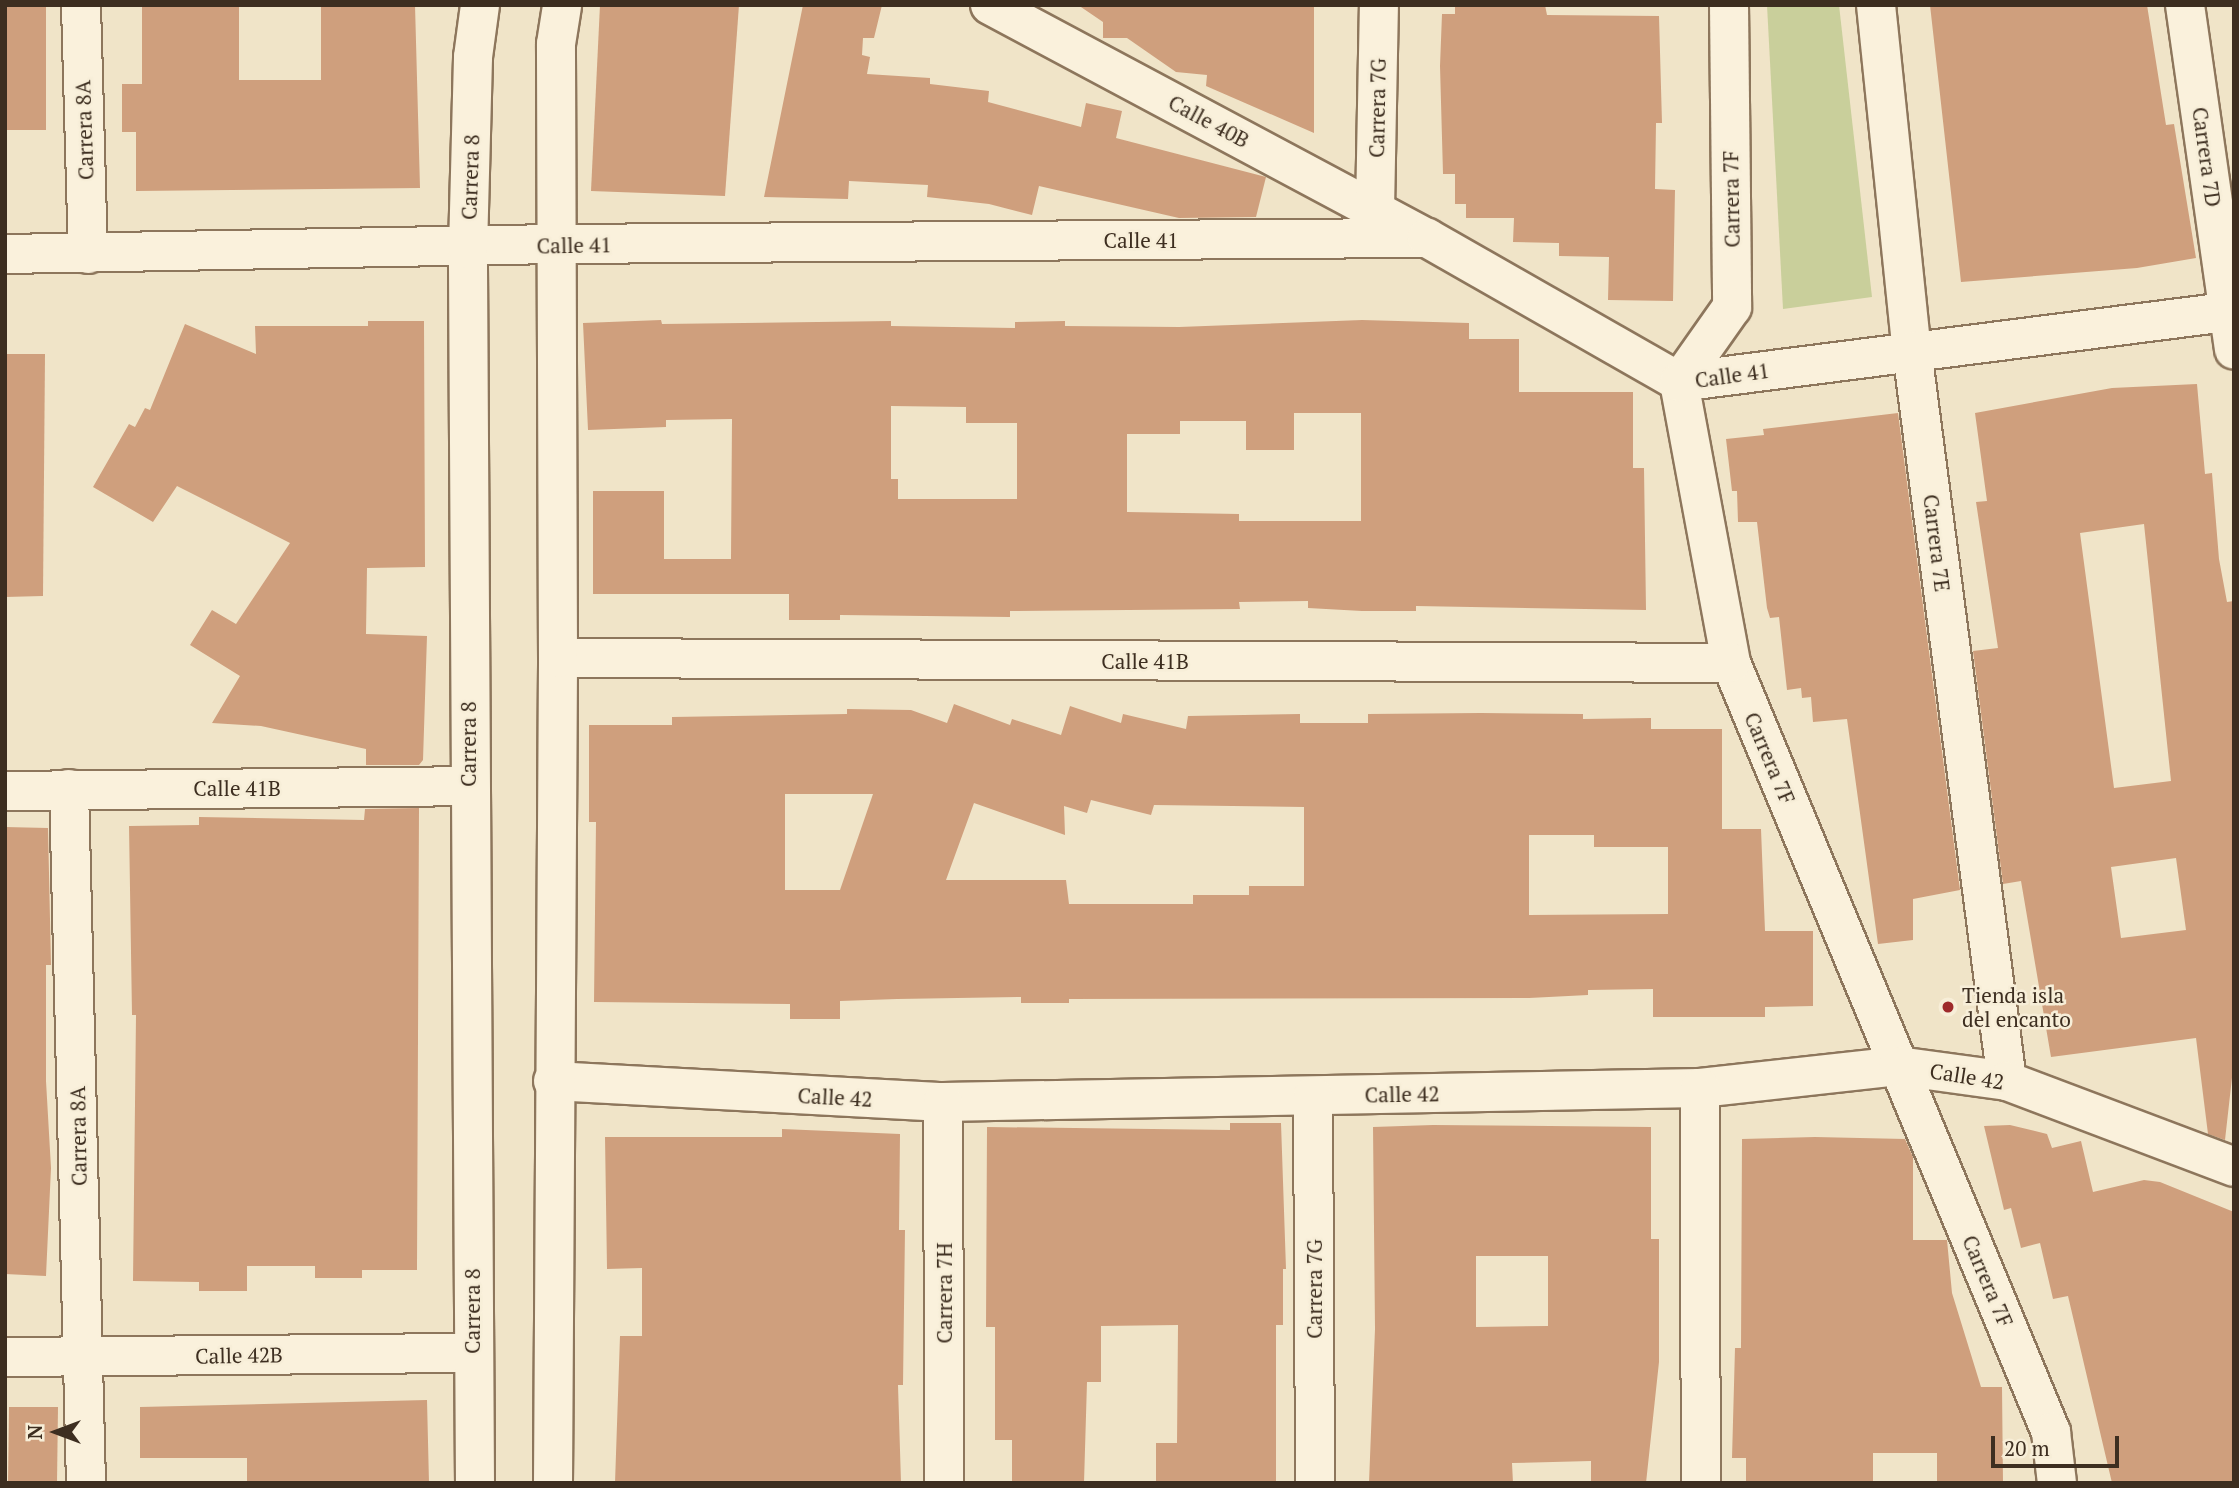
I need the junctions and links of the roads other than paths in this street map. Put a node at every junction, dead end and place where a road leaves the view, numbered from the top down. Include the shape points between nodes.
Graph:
1 (81, 5) edge
2 (480, 5) edge
3 (562, 5) edge
4 (990, 5) edge
5 (1379, 5) edge
6 (1729, 5) edge
7 (1875, 5) edge
8 (2185, 5) edge
9 (1044, 19) edge
10 (1375, 210) junction
11 (1427, 238) junction
12 (557, 244) junction
13 (468, 249) junction
14 (5, 254) edge
15 (88, 254) junction
16 (2231, 311) edge
17 (2234, 350) edge
18 (1912, 351) junction
19 (1679, 382) junction
20 (558, 658) junction
21 (1731, 663) junction
22 (468, 786) junction
23 (69, 789) junction
24 (5, 791) edge
25 (1898, 1066) junction
26 (553, 1081) junction
27 (2007, 1081) junction
28 (1700, 1088) junction
29 (1313, 1096) junction
30 (943, 1102) junction
31 (2234, 1167) edge
32 (472, 1353) junction
33 (5, 1357) edge
34 (83, 1357) junction
35 (86, 1483) edge
36 (475, 1483) edge
37 (553, 1483) edge
38 (944, 1483) edge
39 (1315, 1483) edge
40 (1702, 1483) edge
41 (2057, 1483) edge

1 - 15 street, Carrera 8A
2 - 13 street, Carrera 8 via 473,57
3 - 12 street via 556,44
4 - 9 street, Calle 40B
5 - 10 street, Carrera 7G
6 - 19 street, Carrera 7F via 1732,307
7 - 18 street, Carrera 7E
8 - 16 street, Carrera 7D
9 - 10 street, Calle 40B
10 - 11 street, Calle 40B
11 - 12 street, Calle 41
11 - 19 street, Calle 41
12 - 13 street, Calle 41
12 - 20 street
13 - 15 street, Calle 41
13 - 22 street, Carrera 8
14 - 15 street, Calle 41
16 - 17 street, Carrera 7D
16 - 18 street, Calle 41
18 - 19 street, Calle 41
18 - 27 street, Carrera 7E
19 - 21 street, Carrera 7F
20 - 21 street, Calle 41B
20 - 26 street
21 - 25 street, Carrera 7F
22 - 23 street, Calle 41B
22 - 32 street, Carrera 8
23 - 24 street, Calle 41B
23 - 34 street, Carrera 8A
25 - 27 street, Calle 42
25 - 28 street, Calle 42
25 - 41 street, Carrera 7F via 2051,1432
26 - 30 street, Calle 42
26 - 37 street
27 - 31 street, Calle 42
28 - 29 street, Calle 42
28 - 40 street
29 - 30 street, Calle 42
29 - 39 street, Carrera 7G
30 - 38 street, Carrera 7H
32 - 34 street, Calle 42B
32 - 36 street, Carrera 8
33 - 34 street, Calle 42B
34 - 35 street, Carrera 8A

